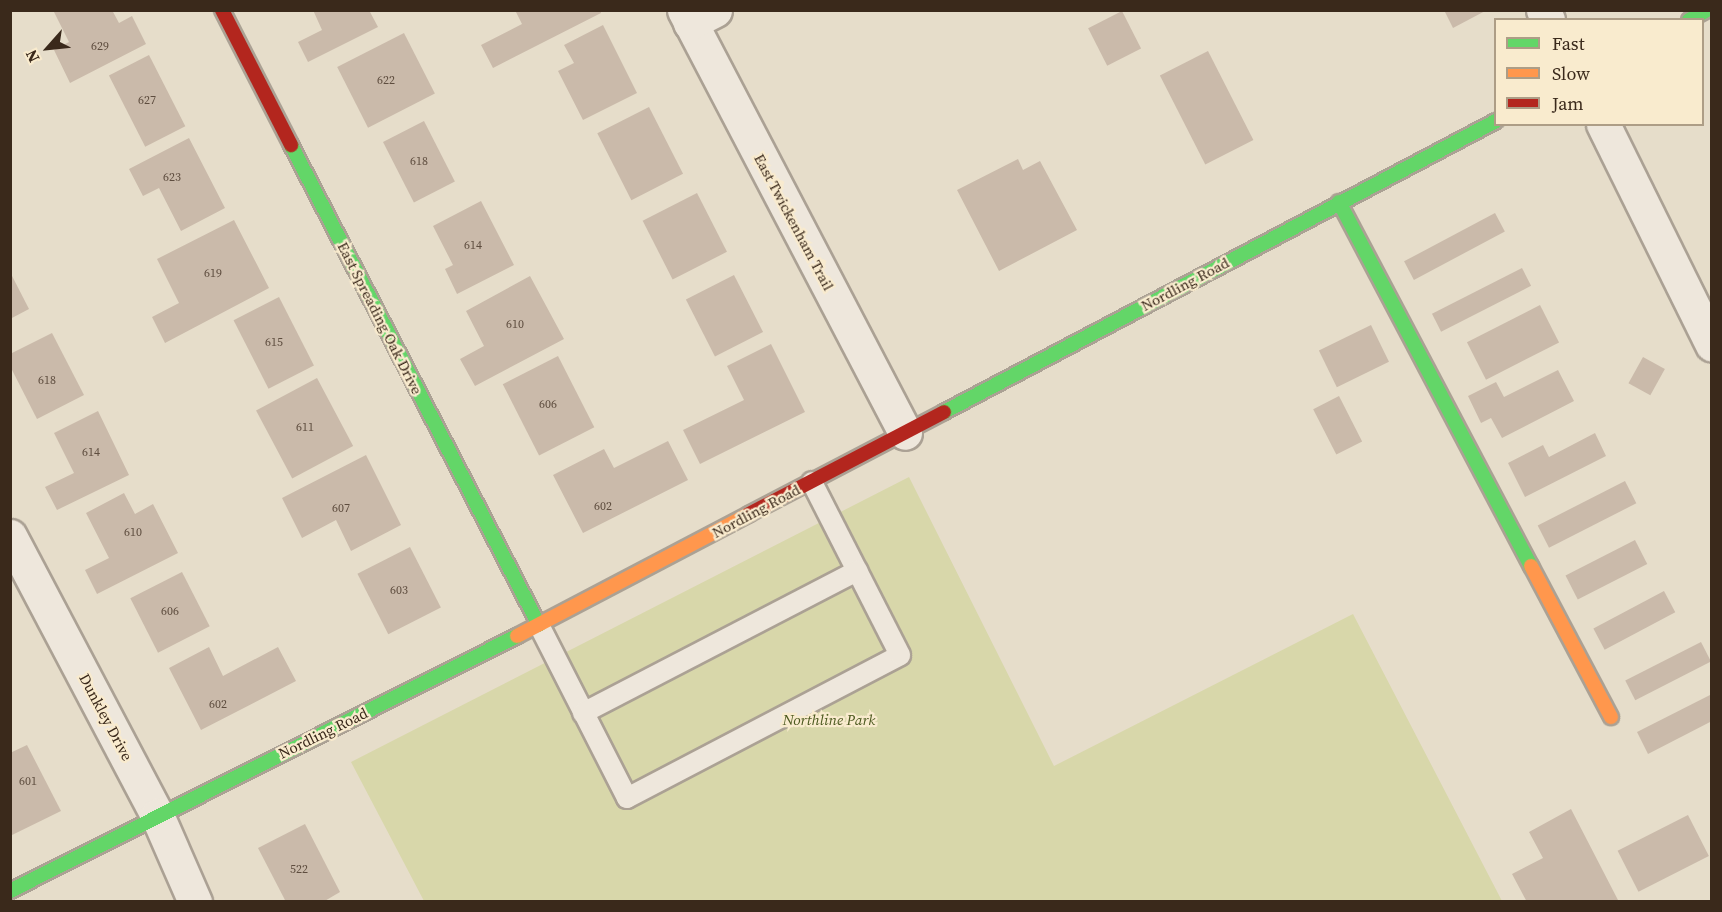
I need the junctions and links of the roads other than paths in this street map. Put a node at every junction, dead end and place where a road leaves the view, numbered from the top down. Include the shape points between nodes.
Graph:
1 (222, 10) edge
2 (1707, 10) edge
3 (696, 15) edge
4 (1693, 18) edge
5 (1494, 122) edge
6 (1604, 126) edge
7 (1340, 202) junction
8 (1712, 345) edge
9 (905, 433) junction
10 (812, 482) junction
11 (10, 536) edge
12 (857, 570) junction
13 (539, 625) junction
14 (583, 713) junction
15 (1611, 717) dead end
16 (157, 815) junction
17 (10, 891) edge
18 (195, 902) edge

1 - 13 street, East Spreading Oak Drive
2 - 4 street
3 - 9 street, East Twickenham Trail
5 - 7 street, Nordling Road
6 - 8 street
7 - 9 street, Nordling Road
7 - 15 street
9 - 10 street, Nordling Road
10 - 12 lane
10 - 13 street, Nordling Road
11 - 16 street, Dunkley Drive
12 - 14 lane
12 - 14 lane via 900,655 627,798
13 - 14 lane
13 - 16 street, Nordling Road
16 - 17 street, Nordling Road
16 - 18 street, Dunkley Drive

